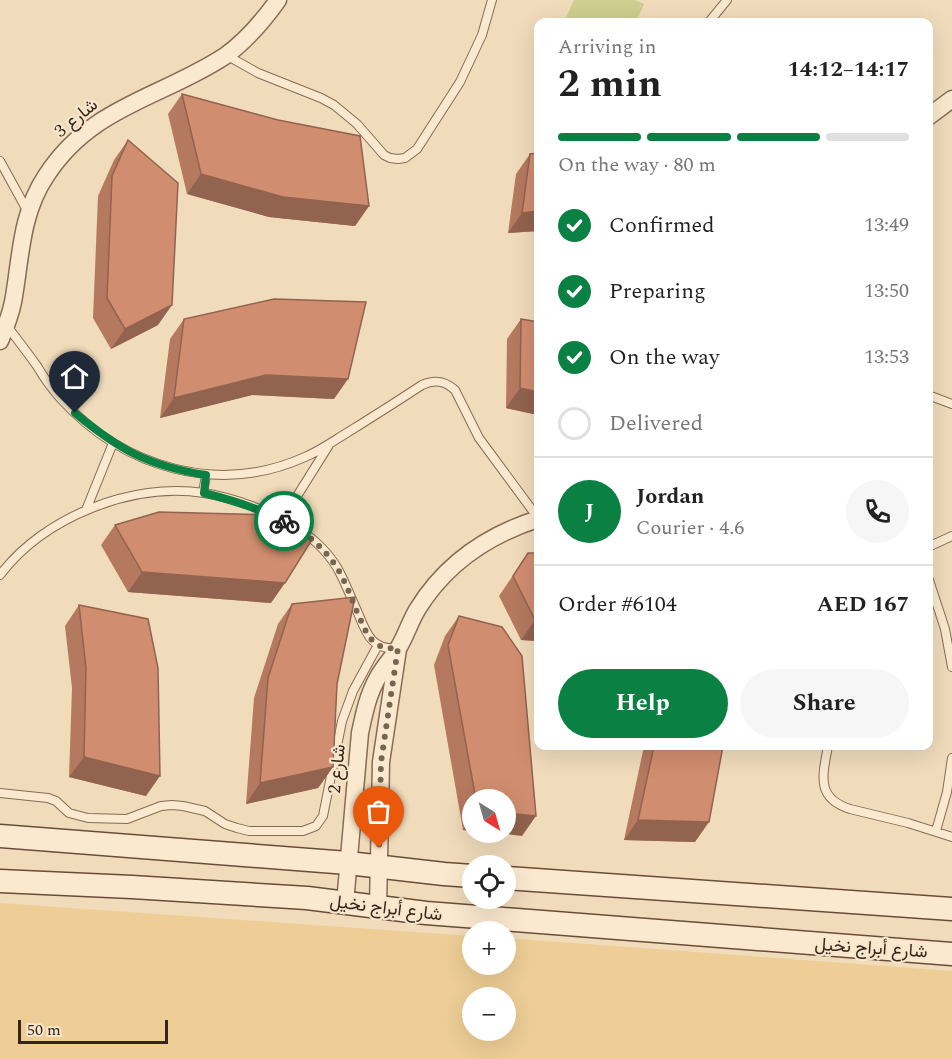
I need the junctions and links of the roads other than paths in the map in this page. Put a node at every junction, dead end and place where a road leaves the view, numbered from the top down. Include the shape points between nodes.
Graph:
1 (278, 0) edge
2 (492, 0) edge
3 (727, 0) edge
4 (712, 18) edge
5 (226, 55) junction
6 (952, 99) edge
7 (933, 113) edge
8 (0, 161) edge
9 (28, 212) junction
10 (7, 325) junction
11 (0, 341) edge
12 (933, 397) edge
13 (952, 404) edge
14 (113, 443) junction
15 (329, 444) junction
16 (206, 475) junction
17 (204, 493) junction
18 (86, 510) junction
19 (534, 513) edge
20 (282, 520) junction
21 (534, 520) edge
22 (952, 536) edge
23 (933, 545) edge
24 (0, 575) edge
25 (933, 593) edge
26 (378, 645) junction
27 (398, 648) junction
28 (952, 666) edge
29 (827, 750) edge
30 (952, 758) edge
31 (0, 793) edge
32 (936, 831) junction
33 (0, 836) edge
34 (952, 837) edge
35 (348, 862) junction
36 (378, 866) junction
37 (462, 875) edge
38 (516, 879) edge
39 (0, 881) edge
40 (345, 903) junction
41 (378, 907) junction
42 (952, 909) edge
43 (952, 954) edge

1 - 5 street, شارع 3 via 254,30
2 - 5 lane via 482,35 460,82 417,149 405,158 384,155 357,123 334,105
3 - 4 lane
5 - 9 street, شارع 3 via 114,112 83,134 50,169
6 - 7 street
8 - 9 lane
9 - 10 street, شارع 3
10 - 11 street, شارع 3
10 - 14 lane via 60,399
12 - 13 lane
14 - 16 lane via 157,465
14 - 18 lane
15 - 16 lane via 307,457 274,468
15 - 19 lane via 422,385 443,382 455,390 479,438
15 - 20 lane
16 - 17 lane
17 - 18 lane via 132,496
17 - 20 lane
18 - 24 lane via 45,532 10,561
20 - 26 lane via 313,540 334,563 368,635
21 - 27 street, شارع 2 via 497,535 459,561 429,592
22 - 23 lane
25 - 28 lane
26 - 27 lane
26 - 31 lane via 352,691 323,816 310,830 249,831 225,824 205,811 172,805 127,819 87,818 69,813 48,798
27 - 35 street, شارع 2 via 377,677 365,711
27 - 36 street, شارع 2 via 381,762
29 - 32 lane via 824,784 833,801
30 - 32 lane
32 - 34 lane
33 - 35 street
35 - 36 street
35 - 40 street, شارع 2
36 - 37 street
36 - 41 street, شارع 2
38 - 42 street
39 - 40 street, شارع أبراج نخيل via 190,890
40 - 41 street, شارع أبراج نخيل
41 - 43 street, شارع أبراج نخيل

